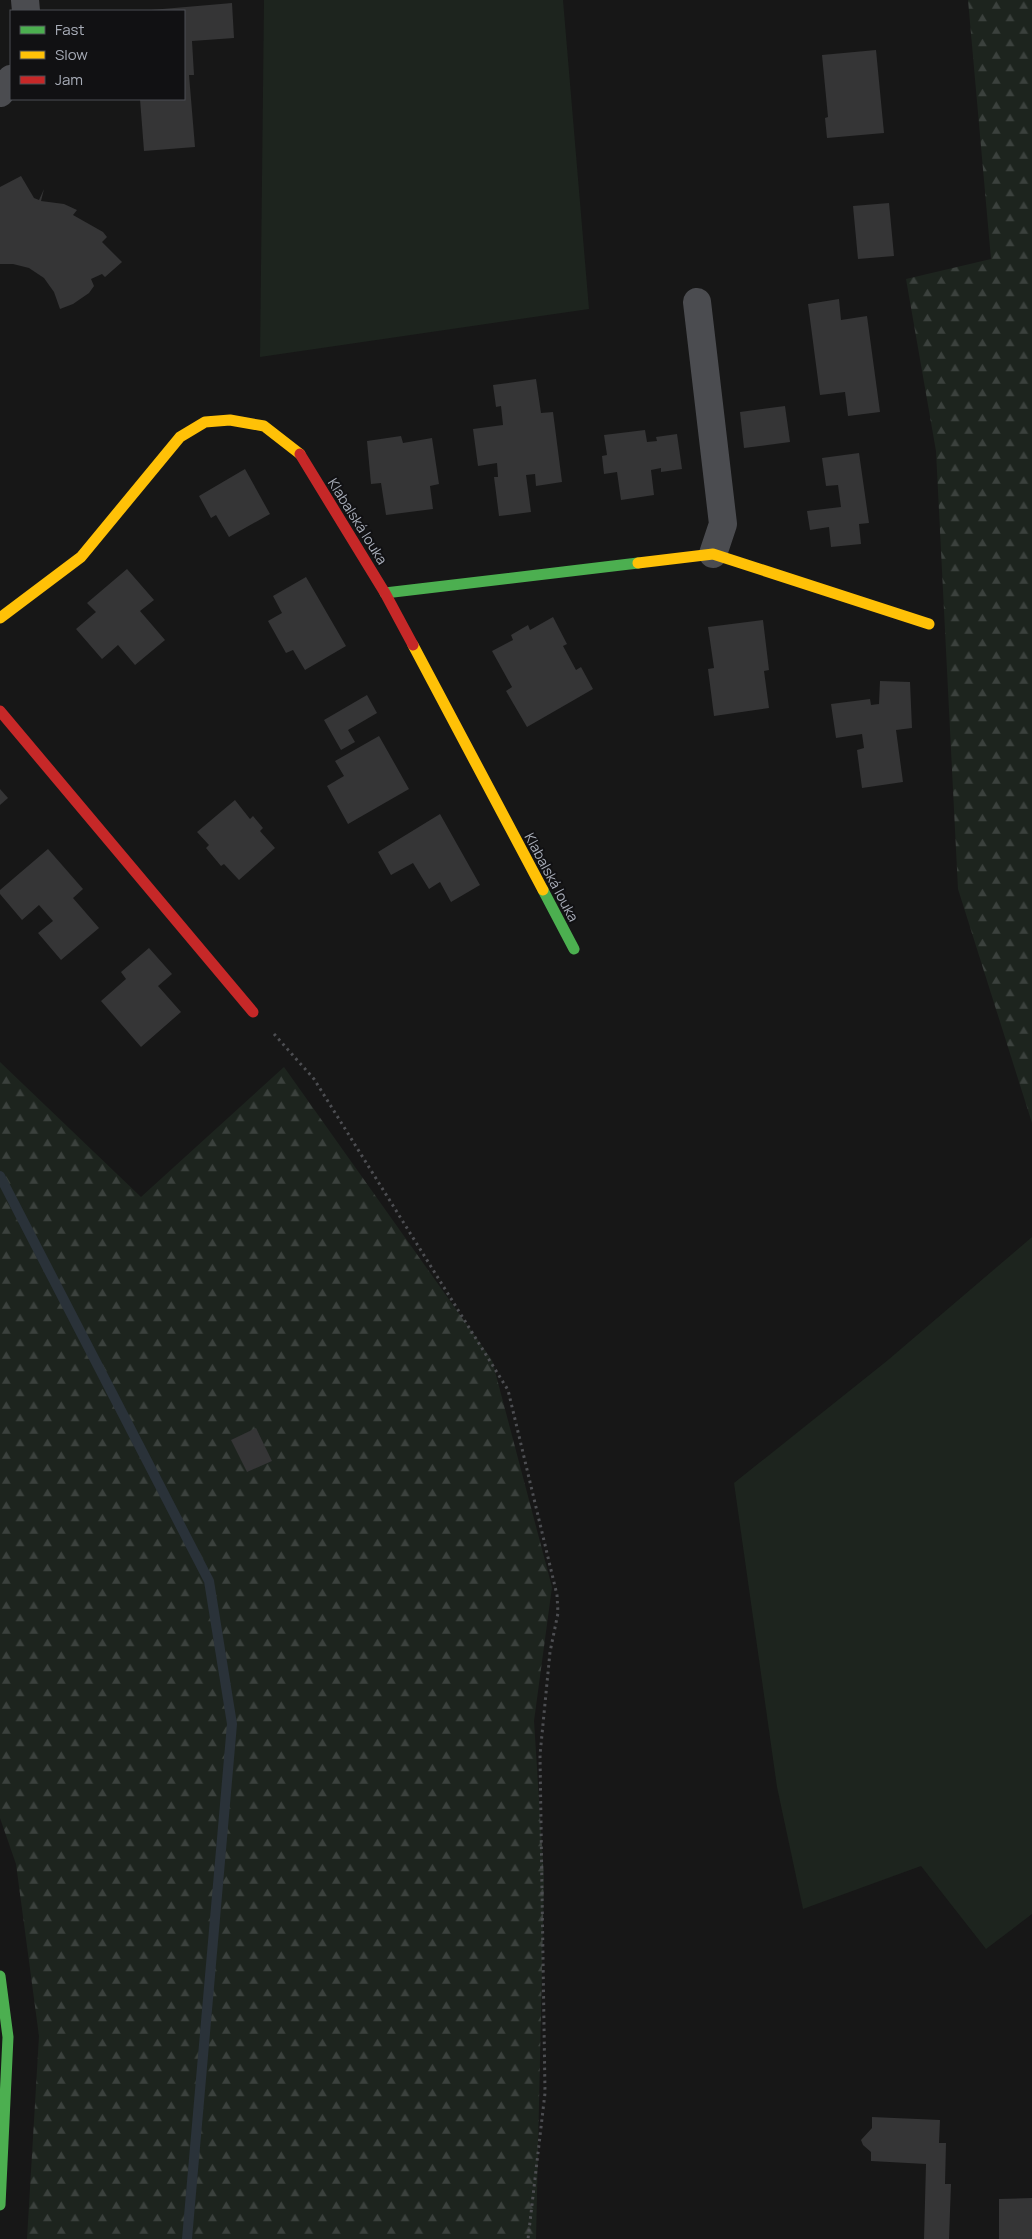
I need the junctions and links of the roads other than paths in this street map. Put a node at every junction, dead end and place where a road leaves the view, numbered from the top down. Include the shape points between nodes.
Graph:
1 (10, 80) edge
2 (0, 93) edge
3 (697, 302) dead end
4 (712, 554) junction
5 (385, 593) junction
6 (0, 618) edge
7 (929, 624) dead end
8 (0, 711) edge
9 (574, 949) dead end
10 (253, 1012) road end
11 (0, 1976) edge
12 (0, 2205) edge

1 - 2 street
3 - 4 street via 722,524
4 - 5 street
4 - 7 street
5 - 6 street, Klabalská louka via 299,453 264,426 230,420 205,422 180,437 81,557
5 - 9 street, Klabalská louka
8 - 10 street
11 - 12 street via 8,2037

